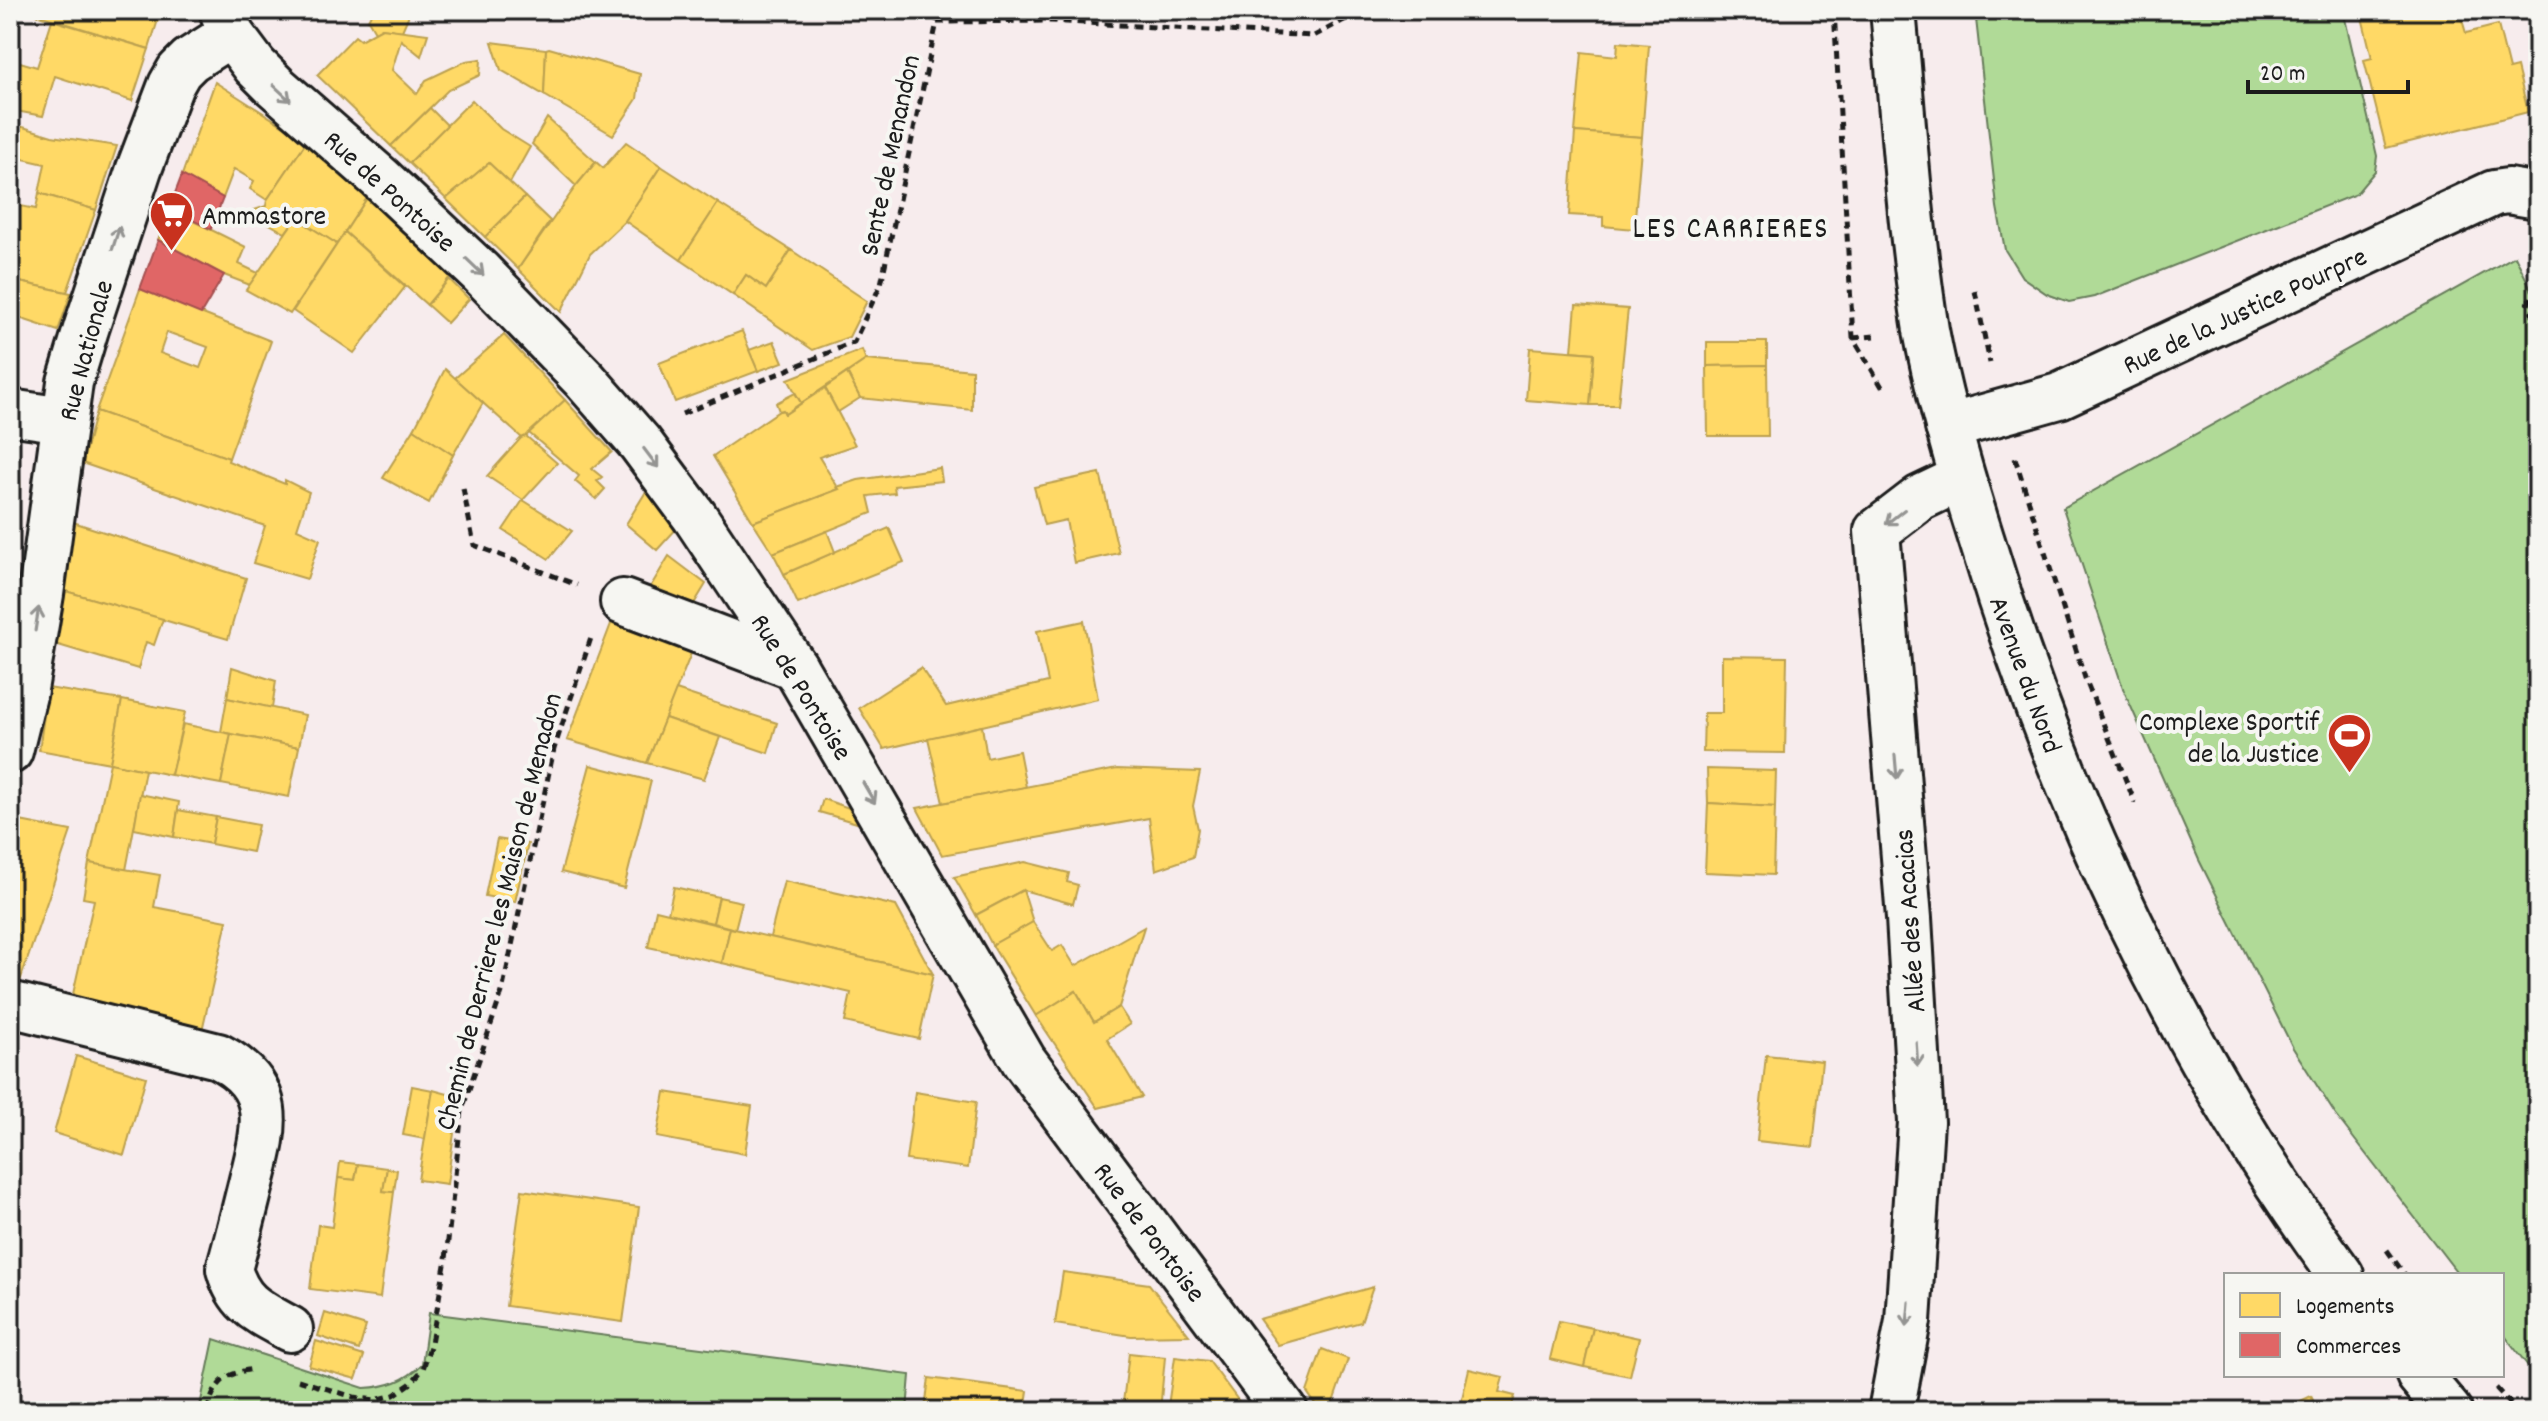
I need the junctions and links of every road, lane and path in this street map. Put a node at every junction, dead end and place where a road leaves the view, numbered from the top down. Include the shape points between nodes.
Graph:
1 (1363, 10) edge
2 (1834, 10) edge
3 (1893, 10) edge
4 (227, 22) edge
5 (2538, 196) edge
6 (2536, 284) edge
7 (1980, 322) dead end
8 (2538, 324) edge
9 (1853, 338) dead end
10 (10, 412) edge
11 (2001, 413) junction
12 (63, 420) junction
13 (1948, 427) junction
14 (640, 443) junction
15 (1962, 478) junction
16 (463, 488) dead end
17 (614, 599) junction
18 (795, 667) junction
19 (10, 751) edge
20 (2137, 809) dead end
21 (10, 1004) edge
22 (2379, 1239) dead end
23 (2340, 1273) edge
24 (2404, 1273) edge
25 (290, 1329) dead end
26 (263, 1370) dead end
27 (287, 1376) dead end
28 (2421, 1377) edge
29 (2494, 1385) dead end
30 (207, 1411) edge
31 (1285, 1411) edge
32 (1891, 1411) edge
33 (2449, 1411) edge
34 (2517, 1411) edge

1 - 14 path, Sente de Menandon via 1314,36 1050,21 937,22 881,284 854,342 682,414
2 - 9 path
3 - 13 street, Avenue du Nord via 1916,256
12 -> 4 street, Rue Nationale via 86,329 171,85
4 -> 14 street, Rue de Pontoise via 255,66 480,272
5 - 11 street, Rue de la Justice Pourpre via 2494,193 2059,396
6 - 8 path via 2528,305
7 - 11 path
10 - 12 street
11 - 13 street, Rue de la Justice Pourpre
11 - 20 path via 2085,678
19 -> 12 street, Rue Nationale via 41,594
13 - 15 street, Avenue du Nord
14 -> 18 street, Rue de Pontoise
15 - 23 street, Avenue du Nord via 2020,662 2105,872 2232,1111
15 -> 32 street, Allée des Acacias via 1920,498 1877,531 1921,1122 1908,1321
16 - 17 path via 474,545
17 - 18 street
17 - 27 path, Chemin de Derriere les Maison de Menadon via 554,749 502,992 462,1110 446,1259 423,1369 394,1395 375,1400
18 -> 31 street, Rue de Pontoise via 1024,1061
21 - 25 street via 218,1056 251,1080 263,1116 262,1139 229,1269 234,1287 250,1307
22 - 24 path
26 - 30 path via 230,1374 217,1385
28 - 33 street
29 - 34 path

